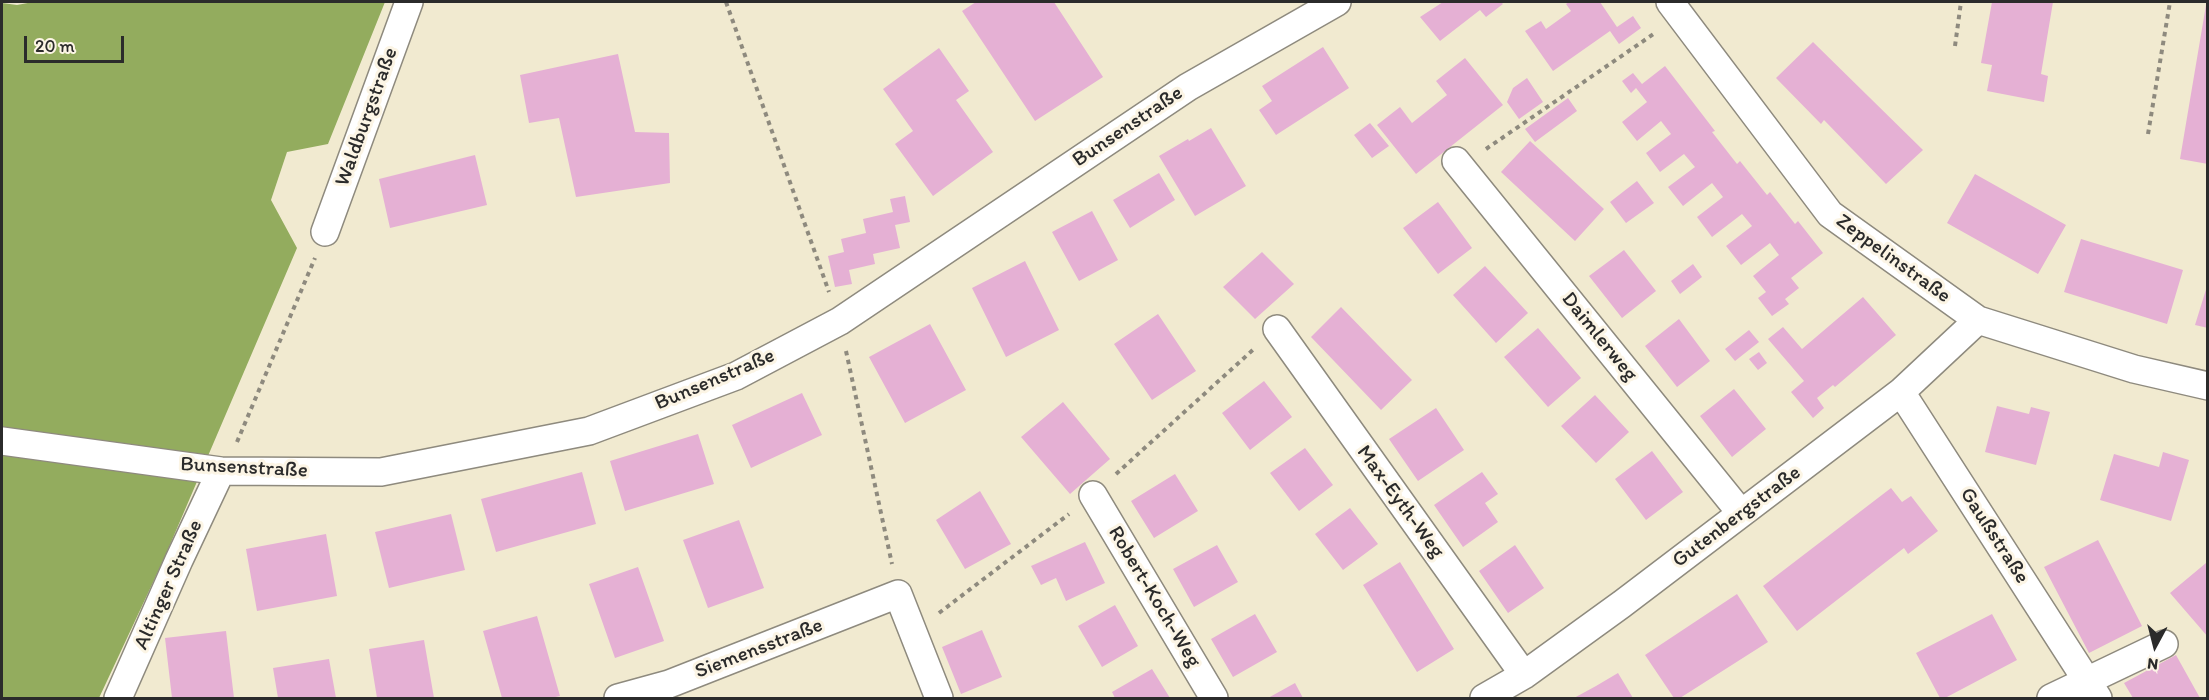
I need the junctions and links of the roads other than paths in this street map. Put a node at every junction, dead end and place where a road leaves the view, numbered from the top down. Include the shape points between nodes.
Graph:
1 (409, 2) edge
2 (1338, 2) edge
3 (1675, 8) edge
4 (1458, 164) road end
5 (325, 232) road end
6 (1978, 320) junction
7 (1277, 329) dead end
8 (2208, 386) edge
9 (1901, 392) junction
10 (2, 441) edge
11 (221, 471) junction
12 (1093, 495) dead end
13 (1741, 513) junction
14 (2164, 644) dead end
15 (1524, 675) junction
16 (2093, 690) edge
17 (118, 699) edge
18 (618, 699) edge
19 (939, 699) edge
20 (1214, 699) edge
21 (1484, 699) edge
22 (2050, 699) edge

1 - 5 street, Waldburgstraße
2 - 11 street, Bunsenstraße via 1188,87 840,321 736,376 589,431 381,472
3 - 6 street, Zeppelinstraße via 1830,214
4 - 13 street, Daimlerweg
6 - 8 street, Zeppelinstraße via 2134,369
6 - 9 street, Gutenbergstraße
7 - 15 street, Max-Eyth-Weg
9 - 13 street, Gutenbergstraße
9 - 16 street, Gaußstraße
10 - 11 street, Bunsenstraße
11 - 17 street, Altinger Straße
12 - 20 street, Robert-Koch-Weg
13 - 15 street, Gutenbergstraße
14 - 16 street
15 - 21 street, Gutenbergstraße
16 - 22 street
18 - 19 street, Siemensstraße via 669,684 898,594

